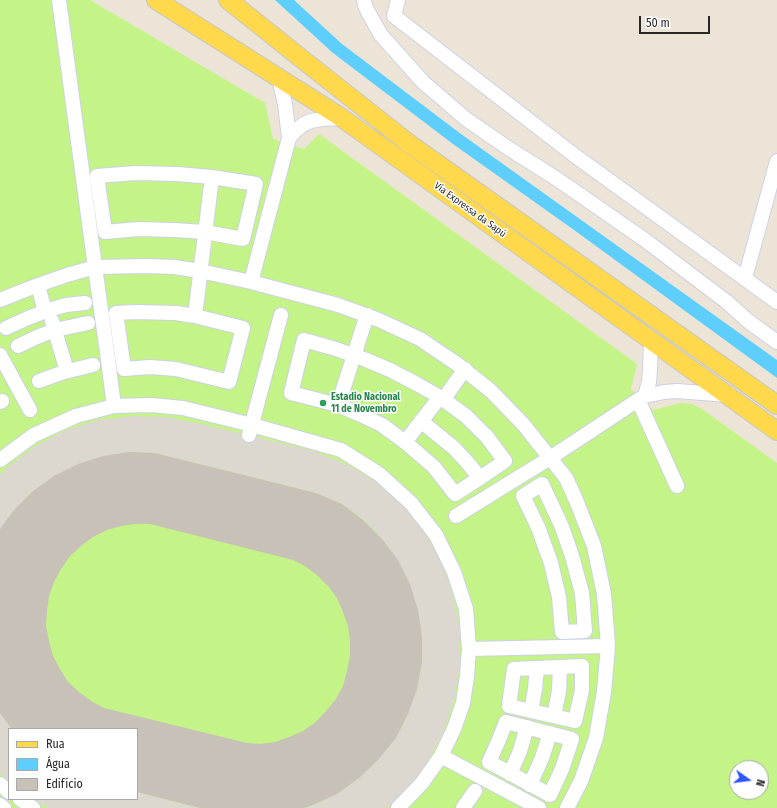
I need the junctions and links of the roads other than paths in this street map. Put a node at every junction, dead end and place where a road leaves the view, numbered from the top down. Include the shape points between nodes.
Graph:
1 (59, 0) edge
2 (156, 0) edge
3 (228, 0) edge
4 (398, 0) edge
5 (363, 2) edge
6 (279, 78) junction
7 (342, 118) junction
8 (289, 138) junction
9 (777, 161) edge
10 (212, 177) junction
11 (206, 232) junction
12 (95, 268) junction
13 (200, 271) junction
14 (745, 278) junction
15 (251, 282) junction
16 (38, 285) junction
17 (0, 300) edge
18 (777, 302) edge
19 (85, 303) dead end
20 (47, 311) junction
21 (281, 315) dead end
22 (367, 315) junction
23 (195, 316) junction
24 (88, 323) dead end
25 (6, 328) dead end
26 (55, 330) junction
27 (651, 340) junction
28 (777, 342) edge
29 (18, 346) dead end
30 (0, 356) edge
31 (354, 356) junction
32 (93, 365) dead end
33 (464, 370) junction
34 (67, 371) junction
35 (39, 381) dead end
36 (728, 395) junction
37 (642, 398) junction
38 (442, 399) junction
39 (338, 405) junction
40 (777, 405) edge
41 (114, 406) junction
42 (30, 410) dead end
43 (421, 421) junction
44 (250, 430) junction
45 (777, 431) edge
46 (405, 442) junction
47 (550, 458) junction
48 (0, 460) edge
49 (480, 478) junction
50 (677, 486) dead end
51 (456, 516) dead end
52 (584, 520) junction
53 (562, 527) junction
54 (603, 589) junction
55 (582, 593) junction
56 (608, 646) junction
57 (469, 649) junction
58 (560, 667) junction
59 (537, 668) junction
60 (582, 690) junction
61 (604, 692) junction
62 (531, 711) junction
63 (554, 716) junction
64 (527, 727) junction
65 (550, 733) junction
66 (441, 756) junction
67 (562, 769) junction
68 (510, 774) junction
69 (582, 776) junction
70 (0, 784) edge
71 (530, 785) junction
72 (8, 791) edge
73 (475, 791) dead end
74 (21, 800) edge
75 (0, 805) edge
76 (4, 808) edge
77 (33, 808) edge
78 (398, 808) edge
79 (463, 808) edge
80 (539, 808) edge
81 (567, 808) edge

1 - 12 street
2 - 6 main road, Via Expressa da Sapú
3 - 40 main road, Via Expressa da Sapú via 412,145
4 - 14 street via 394,16 574,155
5 - 28 street via 381,35 423,82 466,119 645,240
6 - 7 main road, Via Expressa da Sapú
6 - 8 street via 286,104
7 - 8 street via 311,121
7 - 27 main road, Via Expressa da Sapú
8 - 15 street
9 - 14 street
10 - 11 street
10 - 11 street via 256,184 243,239
10 - 11 street via 136,173 97,176 105,232
11 - 13 street
12 - 13 street via 148,266
12 - 16 street
12 - 41 street
13 - 15 street
13 - 23 street
14 - 18 street
15 - 22 street
16 - 17 street
16 - 20 street
19 - 20 street
20 - 25 street
20 - 26 street
21 - 44 street
22 - 31 street
22 - 33 street via 420,339
23 - 23 street via 155,312 116,313 124,369 176,369 229,382 243,328
24 - 26 street
26 - 29 street
26 - 34 street
27 - 36 main road, Via Expressa da Sapú
27 - 37 street via 650,376
30 - 42 street
31 - 38 street via 390,370
31 - 39 street
31 - 39 street via 304,340 291,393
32 - 34 street
33 - 38 street
33 - 47 street via 492,391
34 - 35 street
36 - 37 street via 677,391
36 - 45 main road, Via Expressa da Sapú
37 - 47 street
37 - 50 street
38 - 43 street
38 - 49 street via 466,416 506,461
39 - 46 street via 361,414
41 - 44 street via 152,404 183,408
41 - 48 street via 76,416 34,436
43 - 46 street
43 - 49 street via 454,448
44 - 57 street via 341,450 379,474 411,503 436,535 454,572 466,609
46 - 49 street via 434,468 455,494
47 - 51 street
47 - 52 street via 566,478
52 - 53 street
52 - 54 street via 594,546
53 - 55 street
53 - 55 street via 542,484 523,496 551,563 559,597 562,632 585,631
54 - 55 street
54 - 56 street
56 - 57 street
56 - 61 street
57 - 66 street via 462,703 454,729
58 - 59 street
58 - 60 street via 582,666
58 - 63 street
59 - 62 street
59 - 62 street via 514,669 512,683 509,706
60 - 61 street
60 - 63 street via 575,721
61 - 69 street via 596,738
62 - 63 street
64 - 65 street
64 - 68 street
64 - 68 street via 506,722 489,762
65 - 67 street via 572,739
65 - 71 street
66 - 78 street via 422,783
66 - 80 street
67 - 69 street
67 - 71 street via 550,795
68 - 71 street
69 - 81 street
70 - 72 street
73 - 79 street
74 - 77 street
75 - 76 street

